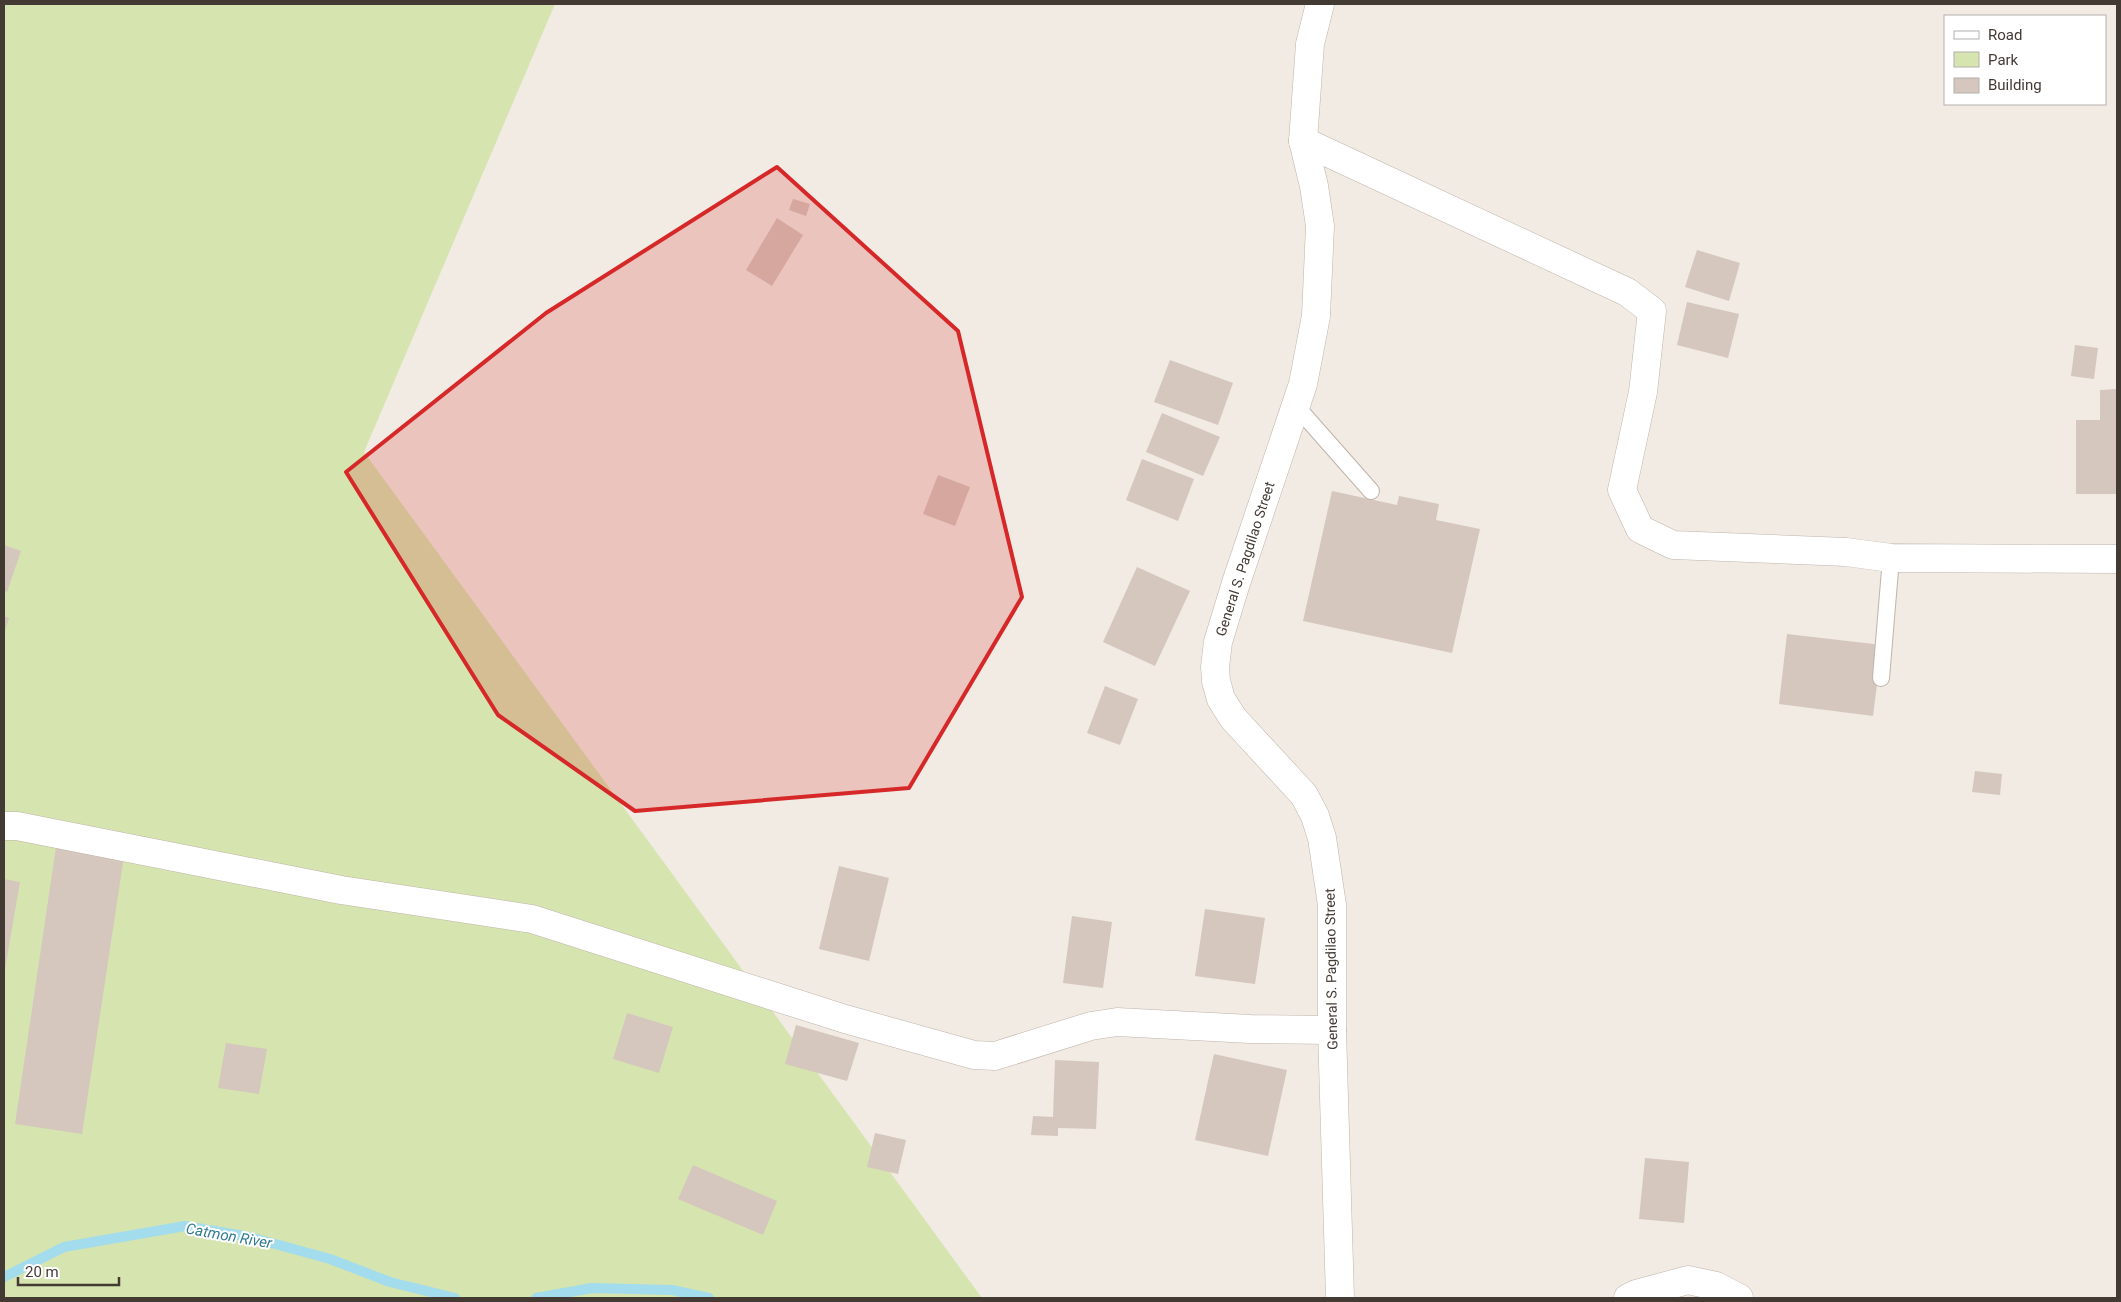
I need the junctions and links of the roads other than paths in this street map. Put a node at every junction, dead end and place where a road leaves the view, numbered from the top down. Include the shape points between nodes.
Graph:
1 (1320, 4) edge
2 (1303, 141) junction
3 (1296, 406) junction
4 (1371, 490) dead end
5 (1892, 558) junction
6 (2117, 559) edge
7 (1881, 678) dead end
8 (4, 826) edge
9 (1332, 1030) junction
10 (1340, 1298) edge
11 (1628, 1298) edge
12 (1739, 1298) edge

1 - 2 street, General S. Pagdilao Street via 1310,44
2 - 3 street, General S. Pagdilao Street via 1320,226 1316,316
2 - 5 street via 1618,288 1652,311 1643,392 1622,490 1640,529 1672,544 1846,552
3 - 4 lane
3 - 9 street, General S. Pagdilao Street via 1236,583 1218,642 1215,667 1221,699 1233,718 1304,795 1315,816 1322,838 1332,905
5 - 6 street
5 - 7 lane
8 - 9 street via 341,890 532,919 845,1020 974,1055 995,1056 1090,1026 1117,1022
9 - 10 street, General S. Pagdilao Street
11 - 12 street via 1688,1280 1716,1286

